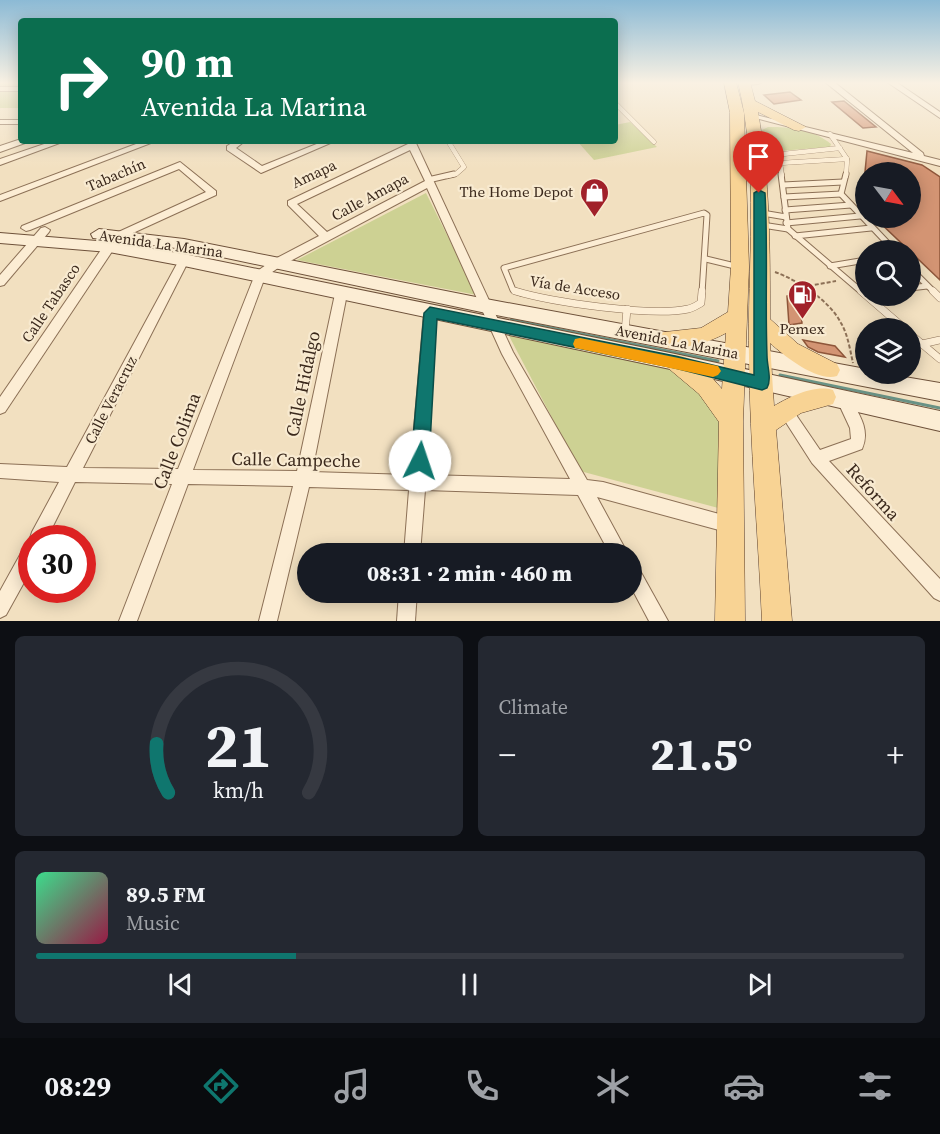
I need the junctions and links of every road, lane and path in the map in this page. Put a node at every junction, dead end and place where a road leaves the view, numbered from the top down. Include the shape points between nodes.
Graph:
1 (623, 111) edge
2 (746, 111) edge
3 (749, 111) edge
4 (768, 111) edge
5 (768, 111) edge
6 (865, 111) edge
7 (0, 122) edge
8 (18, 122) edge
9 (796, 126) junction
10 (830, 134) junction
11 (18, 142) edge
12 (654, 142) dead end
13 (51, 144) edge
14 (144, 144) edge
15 (236, 144) edge
16 (324, 144) edge
17 (410, 144) edge
18 (412, 144) edge
19 (450, 144) edge
20 (840, 148) junction
21 (0, 149) edge
22 (847, 159) junction
23 (925, 159) junction
24 (0, 162) edge
25 (780, 163) junction
26 (940, 163) edge
27 (940, 171) edge
28 (428, 181) junction
29 (843, 182) junction
30 (783, 185) junction
31 (841, 194) junction
32 (784, 197) junction
33 (0, 198) edge
34 (851, 206) junction
35 (855, 210) edge
36 (855, 216) edge
37 (760, 219) junction
38 (786, 220) junction
39 (0, 227) edge
40 (871, 228) joint
41 (35, 233) junction
42 (795, 236) junction
43 (326, 237) junction
44 (0, 238) edge
45 (884, 240) edge
46 (113, 241) junction
47 (706, 259) junction
48 (184, 260) junction
49 (855, 262) edge
50 (277, 263) junction
51 (830, 266) junction
52 (740, 267) junction
53 (761, 268) junction
54 (260, 275) junction
55 (846, 279) junction
56 (921, 280) edge
57 (0, 282) edge
58 (803, 286) junction
59 (927, 286) junction
60 (855, 287) edge
61 (921, 287) edge
62 (341, 294) junction
63 (940, 298) edge
64 (486, 306) junction
65 (878, 306) edge
66 (627, 309) junction
67 (430, 313) junction
68 (737, 315) junction
69 (892, 318) edge
70 (761, 323) junction
71 (493, 326) junction
72 (625, 332) junction
73 (663, 339) junction
74 (940, 340) edge
75 (922, 344) joint
76 (759, 357) junction
77 (940, 359) edge
78 (675, 362) junction
79 (734, 364) junction
80 (855, 369) edge
81 (829, 370) junction
82 (855, 376) edge
83 (762, 383) junction
84 (898, 384) edge
85 (940, 392) edge
86 (835, 399) junction
87 (0, 408) edge
88 (786, 410) junction
89 (731, 421) junction
90 (940, 421) edge
91 (765, 424) junction
92 (817, 458) junction
93 (0, 471) edge
94 (72, 476) junction
95 (184, 478) junction
96 (303, 479) junction
97 (418, 483) junction
98 (581, 487) junction
99 (45, 525) edge
100 (730, 525) junction
101 (413, 543) edge
102 (614, 543) edge
103 (18, 576) edge
104 (642, 591) edge
105 (940, 592) edge
106 (407, 603) edge
107 (0, 609) edge
108 (128, 621) edge
109 (268, 621) edge
110 (406, 621) edge
111 (659, 621) edge
112 (730, 621) edge
113 (777, 621) edge

1 - 12 lane
2 - 52 main road
3 - 37 main road via 758,155
4 - 9 main road
5 - 9 main road
6 - 23 street
7 - 8 street
9 - 10 street
10 - 20 lane
10 - 23 street
11 - 21 street
13 - 24 street
14 - 33 street
15 - 16 street via 230,148 261,170
17 - 43 street, Amapa via 291,203
18 - 28 street
19 - 28 lane via 463,170
20 - 22 lane
20 - 25 lane via 783,154
22 - 25 lane
22 - 29 lane
23 - 26 street
23 - 27 street
25 - 30 lane
28 - 43 street, Calle Amapa
28 - 64 street
29 - 30 lane
29 - 31 lane
30 - 32 lane
31 - 32 lane
31 - 34 lane
32 - 38 lane
34 - 35 lane
34 - 38 lane
36 - 38 lane
37 - 38 lane
37 - 38 lane
37 - 53 main road
38 - 42 lane
39 - 41 main road, Avenida La Marina
40 - 42 lane
40 - 45 lane
41 - 44 main road, Avenida La Marina
41 - 46 main road, Avenida La Marina
41 - 46 street, Tabachín via 180,165 213,193
41 - 57 street
42 - 51 lane
43 - 50 street
46 - 48 main road, Avenida La Marina
46 - 50 main road, Avenida La Marina via 184,244
46 - 87 street, Calle Tabasco
47 - 52 lane
47 - 66 lane, Vía de Acceso via 699,307 670,312
47 - 66 lane, Vía de Acceso via 704,213 504,268 517,292
48 - 54 main road, Avenida La Marina
48 - 94 street, Calle Veracruz
49 - 51 lane
50 - 54 street
50 - 64 main road, Avenida La Marina
51 - 55 lane
52 - 68 main road
53 - 58 path via 785,275
53 - 70 main road
54 - 62 main road, Avenida La Marina
54 - 95 street, Calle Colima
55 - 58 path
55 - 60 lane
56 - 59 lane
58 - 80 path via 841,321
59 - 61 lane
59 - 63 lane
62 - 67 main road, Avenida La Marina
62 - 96 street, Calle Hidalgo
64 - 71 street
64 - 72 main road, Avenida La Marina
65 - 69 lane
66 - 72 lane, Vía de Acceso
67 - 71 main road, Avenida La Marina
67 - 97 street
68 - 73 main road via 711,334
68 - 79 main road
70 - 76 main road
70 - 81 main road via 791,350
71 - 78 main road, Avenida La Marina
71 - 98 street
72 - 73 main road, Avenida La Marina
73 - 79 main road, Avenida La Marina
74 - 75 lane
75 - 77 lane
76 - 79 main road, Avenida La Marina
76 - 81 main road, Avenida La Marina
76 - 83 main road
78 - 79 main road, Avenida La Marina
78 - 89 main road via 703,381
79 - 83 main road, Avenida La Marina
79 - 89 main road
81 - 82 main road, Avenida La Marina
83 - 86 main road, Avenida La Marina
83 - 91 main road
84 - 85 main road, Avenida La Marina
86 - 88 main road
86 - 90 main road, Avenida La Marina
86 - 92 street via 859,432 859,439 857,444
88 - 91 main road
88 - 92 street, Reforma
89 - 100 main road
91 - 113 main road
92 - 105 street, Reforma
93 - 94 street, Calle Campeche
94 - 95 street, Calle Campeche
94 - 99 street, Calle Veracruz
95 - 96 street, Calle Campeche
95 - 108 street, Calle Colima
96 - 97 street, Calle Campeche
96 - 109 street, Calle Hidalgo
97 - 98 street, Calle Campeche
97 - 101 street
98 - 100 street, Calle Campeche
98 - 102 street
100 - 112 main road
103 - 107 street
104 - 111 street
106 - 110 street

